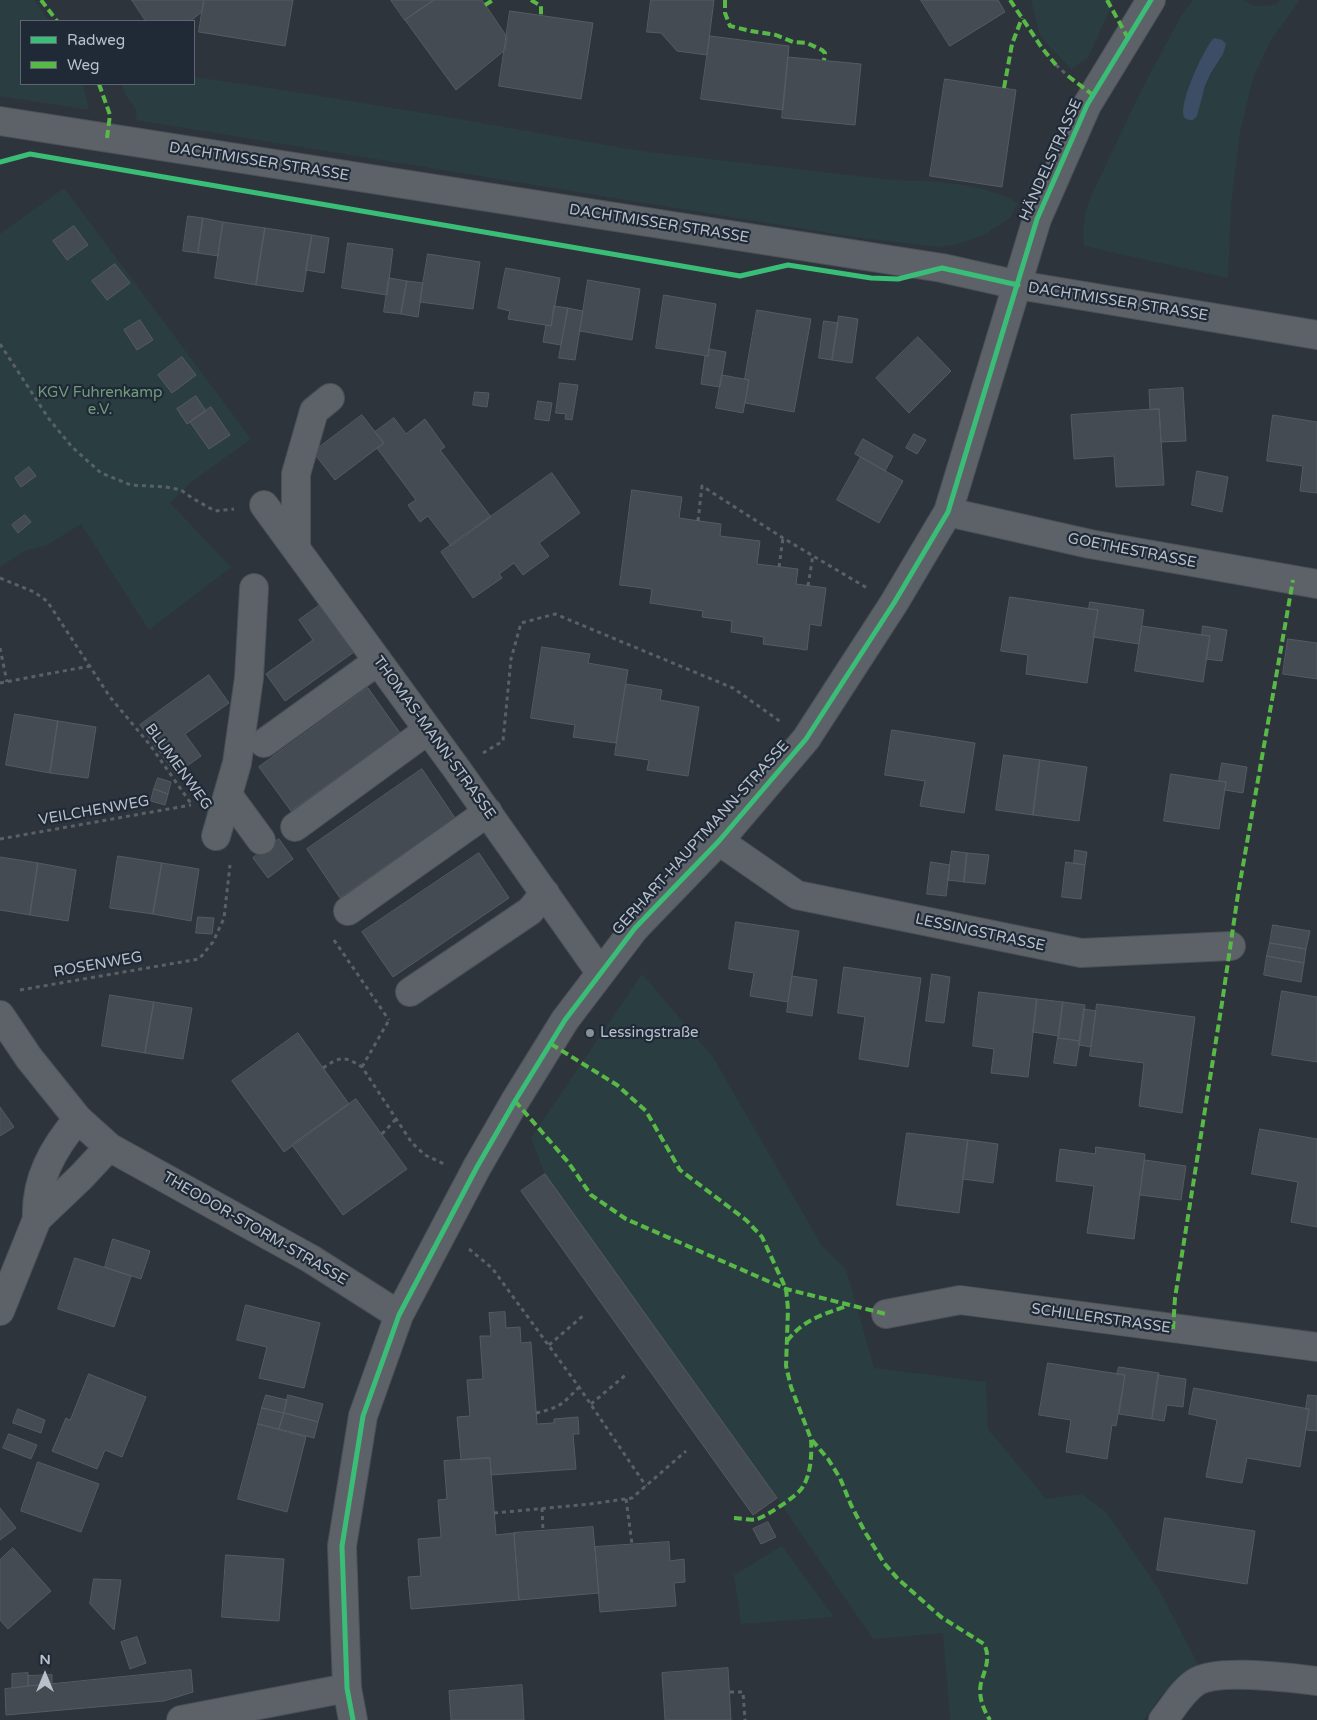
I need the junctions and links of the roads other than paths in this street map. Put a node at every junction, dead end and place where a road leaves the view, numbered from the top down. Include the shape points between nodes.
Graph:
1 (1151, 0) edge
2 (0, 121) edge
3 (1018, 285) junction
4 (1317, 334) edge
5 (330, 398) dead end
6 (264, 506) road end
7 (948, 512) junction
8 (296, 547) junction
9 (1317, 584) edge
10 (254, 588) dead end
11 (378, 661) junction
12 (428, 730) junction
13 (264, 743) dead end
14 (228, 796) junction
15 (488, 812) junction
16 (295, 827) dead end
17 (216, 836) road end
18 (262, 840) dead end
19 (719, 841) junction
20 (545, 893) junction
21 (348, 911) road end
22 (1231, 946) dead end
23 (600, 972) junction
24 (410, 992) road end
25 (0, 1015) edge
26 (78, 1119) junction
27 (109, 1147) junction
28 (37, 1219) junction
29 (0, 1311) edge
30 (886, 1314) dead end
31 (399, 1315) junction
32 (1317, 1347) edge
33 (1317, 1680) edge
34 (347, 1688) junction
35 (181, 1720) edge
36 (353, 1720) edge
37 (1163, 1720) edge

1 - 3 street, HÄNDELSTRASSE via 1087,105 1037,219
2 - 3 street, DACHTMISSER STRASSE via 942,268
3 - 4 street, DACHTMISSER STRASSE
3 - 7 street, GERHART-HAUPTMANN-STRASSE
5 - 8 street via 314,411 296,474
6 - 8 street, THOMAS-MANN-STRASSE
7 - 9 street, GOETHESTRASSE via 1090,544
7 - 19 street, GERHART-HAUPTMANN-STRASSE via 894,604 806,739
8 - 11 street, THOMAS-MANN-STRASSE
10 - 14 street via 249,678 237,763
11 - 12 street, THOMAS-MANN-STRASSE
11 - 13 street
12 - 15 street, THOMAS-MANN-STRASSE
12 - 16 street
14 - 17 street
14 - 18 street
15 - 20 street, THOMAS-MANN-STRASSE
15 - 21 street
19 - 22 street, LESSINGSTRASSE via 797,894 1081,954
19 - 23 street, GERHART-HAUPTMANN-STRASSE via 636,928
20 - 23 street, THOMAS-MANN-STRASSE
20 - 24 street via 530,911
23 - 31 street, GERHART-HAUPTMANN-STRASSE via 565,1020 515,1101
25 - 26 street, THEODOR-STORM-STRASSE via 29,1058
26 - 27 street, THEODOR-STORM-STRASSE
26 - 28 street via 48,1162 36,1201
27 - 28 street
27 - 31 street, THEODOR-STORM-STRASSE via 311,1259
28 - 29 street
30 - 32 street, SCHILLERSTRASSE via 960,1300
31 - 34 street, GERHART-HAUPTMANN-STRASSE via 363,1416 342,1546
33 - 37 street via 1266,1675 1206,1677 1188,1688
34 - 35 street
34 - 36 street, GERHART-HAUPTMANN-STRASSE

